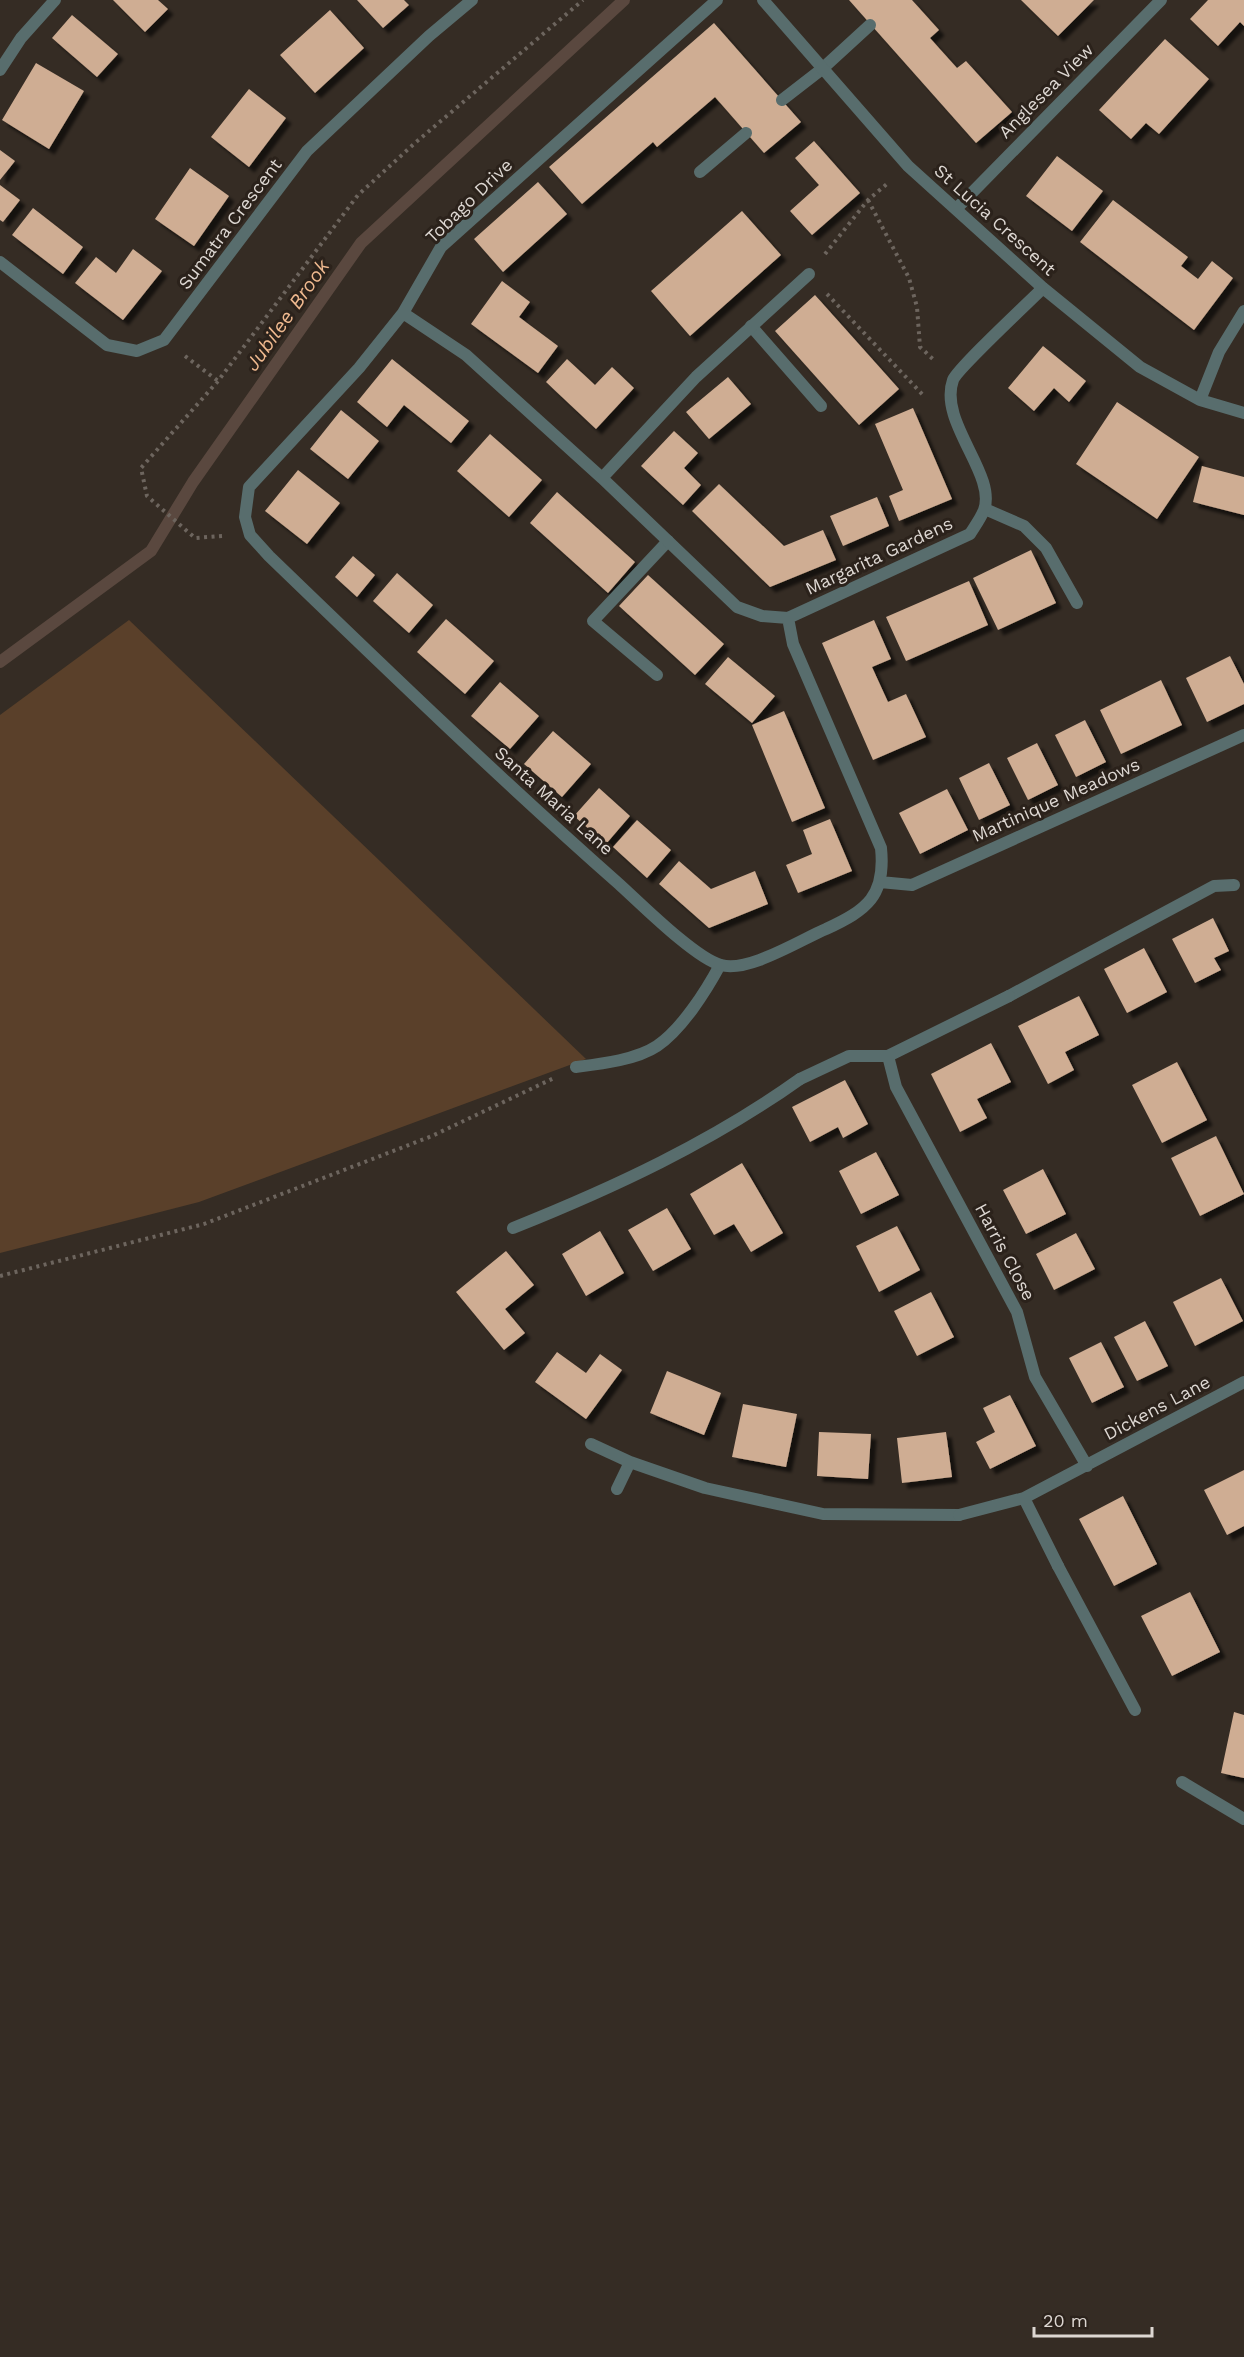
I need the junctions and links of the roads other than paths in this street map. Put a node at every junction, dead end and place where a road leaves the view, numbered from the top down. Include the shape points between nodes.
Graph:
1 (55, 0) edge
2 (472, 0) edge
3 (717, 0) edge
4 (763, 0) edge
5 (1161, 0) edge
6 (870, 25) dead end
7 (822, 69) junction
8 (0, 70) edge
9 (782, 100) dead end
10 (746, 133) dead end
11 (700, 172) dead end
12 (957, 208) junction
13 (0, 262) edge
14 (809, 274) road end
15 (1043, 288) junction
16 (1244, 311) edge
17 (403, 312) junction
18 (751, 326) junction
19 (1200, 400) junction
20 (821, 406) dead end
21 (1244, 414) edge
22 (602, 478) junction
23 (985, 509) junction
24 (245, 517) joint
25 (668, 541) junction
26 (1077, 603) dead end
27 (788, 618) junction
28 (657, 675) dead end
29 (1244, 735) edge
30 (880, 882) junction
31 (1234, 885) dead end
32 (720, 965) junction
33 (888, 1056) junction
34 (576, 1067) road end
35 (513, 1228) dead end
36 (1244, 1382) edge
37 (591, 1444) dead end
38 (630, 1462) junction
39 (1087, 1466) junction
40 (617, 1489) dead end
41 (1024, 1498) junction
42 (1135, 1710) dead end
43 (1182, 1782) dead end
44 (1244, 1819) edge

1 - 8 street via 21,38
2 - 13 street, Sumatra Crescent via 307,151 164,340 137,351 106,345
3 - 17 street, Tobago Drive via 441,247
4 - 7 street, St Lucia Crescent
5 - 12 street, Anglesea View
6 - 7 street
7 - 9 street
7 - 12 street, St Lucia Crescent via 908,166
10 - 11 street
12 - 15 street, St Lucia Crescent
14 - 18 street
15 - 19 street, St Lucia Crescent via 1140,367
15 - 23 street via 953,379 951,402 962,437 984,483
16 - 19 street via 1219,352
17 - 22 street via 466,355
17 - 24 street, Tobago Drive via 359,368 249,487
18 - 20 street
18 - 22 street via 696,377
19 - 21 street, St Lucia Crescent
22 - 25 street
23 - 26 street via 1024,526 1046,548
23 - 27 street, Margarita Gardens via 970,534
24 - 32 street, Santa Maria Lane via 250,534 268,556 498,777 683,941
25 - 27 street via 737,607 762,616
25 - 28 street via 592,621
27 - 30 street via 793,644 881,848
29 - 30 street, Martinique Meadows via 912,885
30 - 32 street via 872,900 856,915 742,967
31 - 33 street via 1214,886
32 - 34 street via 702,1000 657,1046 613,1062
33 - 35 street via 849,1056 800,1079 754,1112 606,1191
33 - 39 street, Harris Close via 896,1088 1017,1312 1035,1377
36 - 39 street, Dickens Lane
37 - 38 street, Dickens Lane
38 - 40 street
38 - 41 street, Dickens Lane via 705,1488 823,1514 959,1515
39 - 41 street, Dickens Lane
41 - 42 street
43 - 44 street

